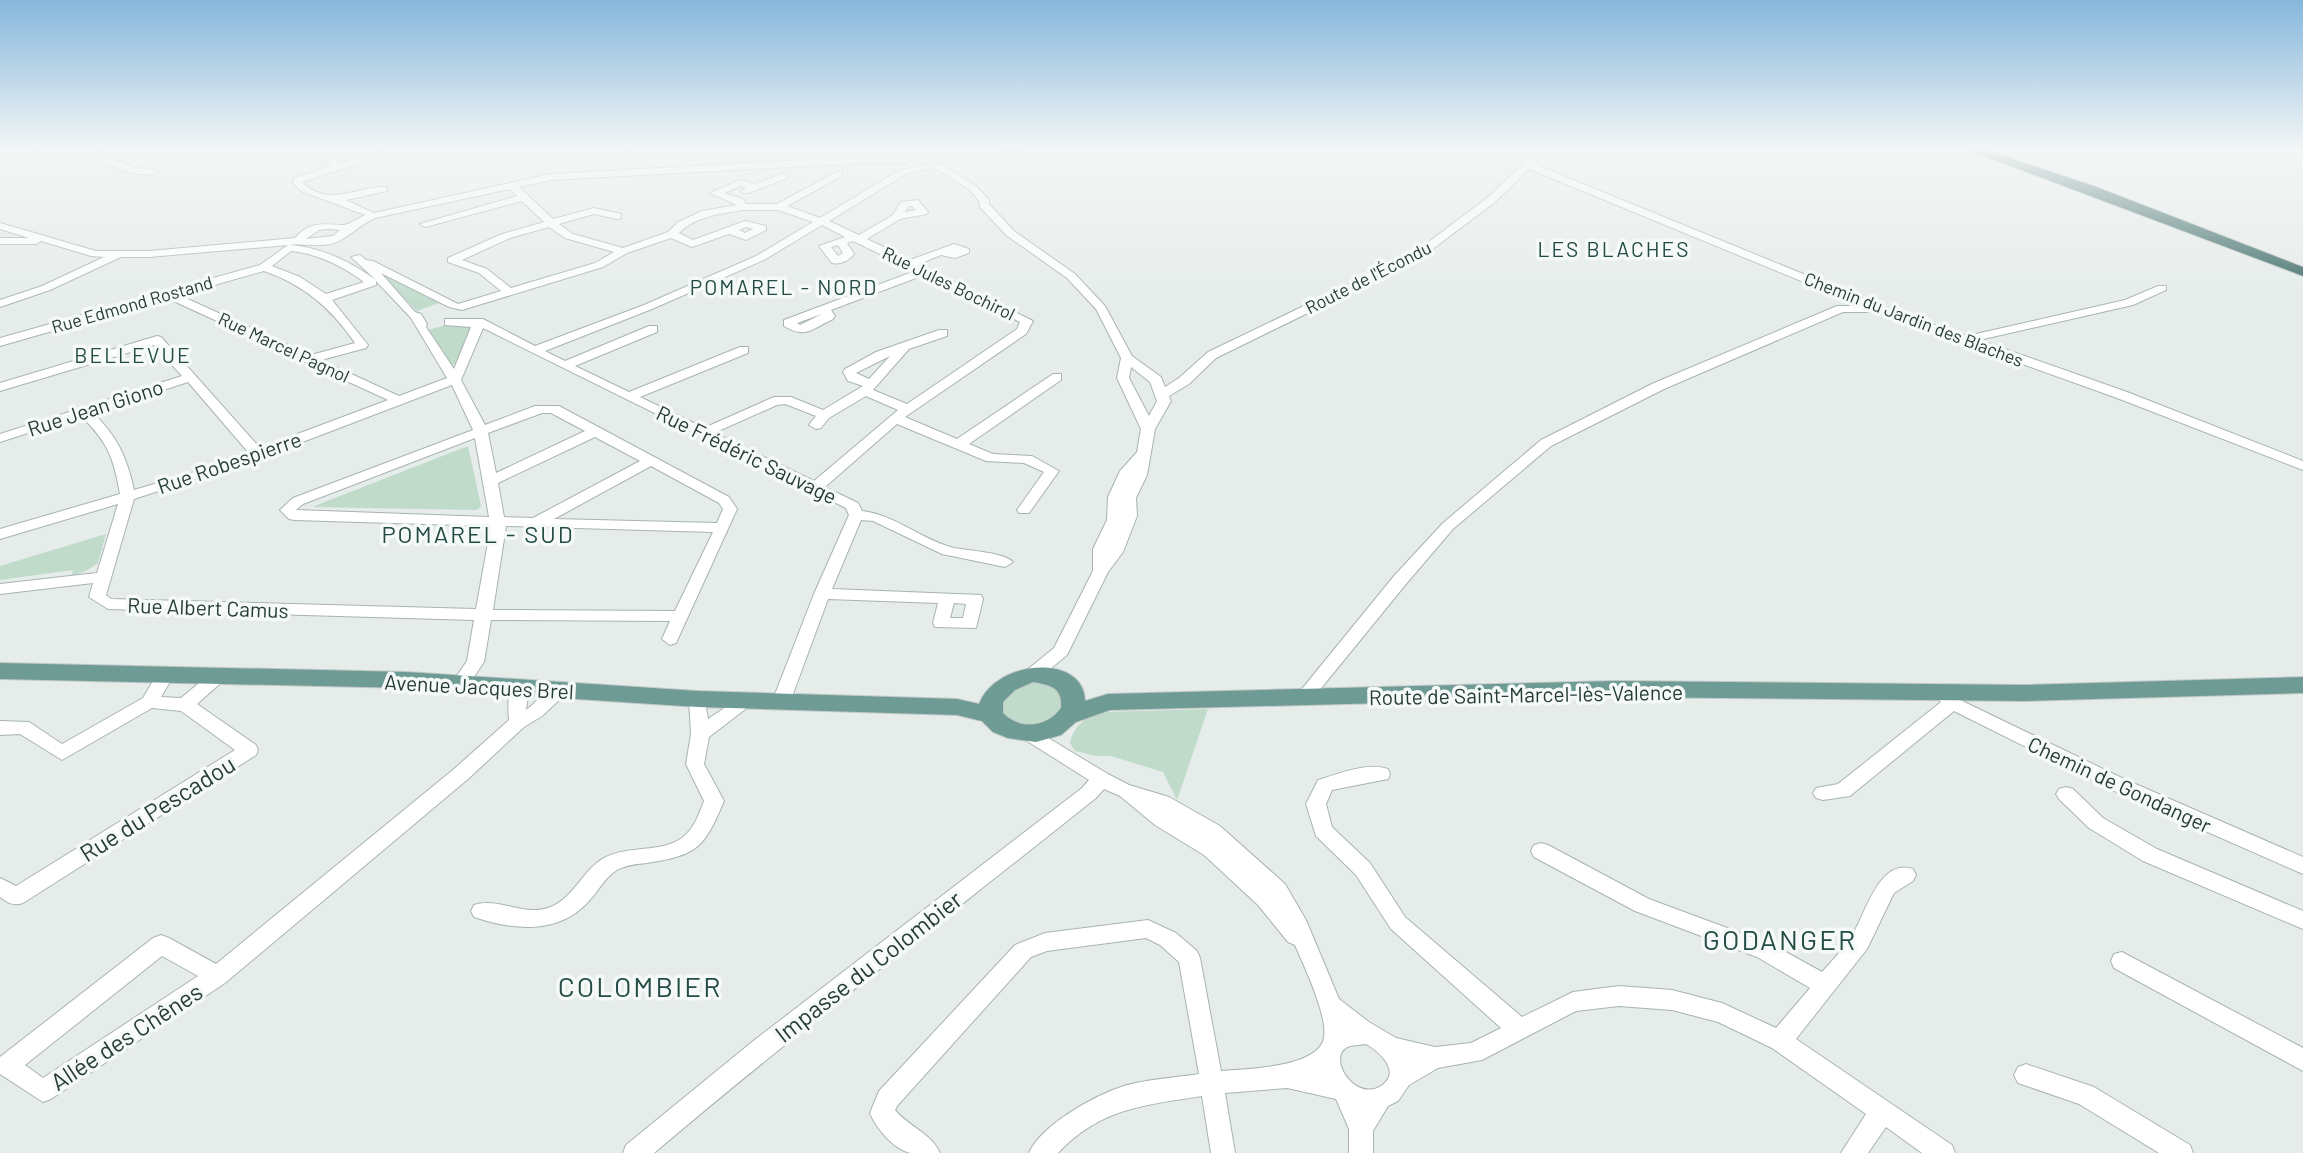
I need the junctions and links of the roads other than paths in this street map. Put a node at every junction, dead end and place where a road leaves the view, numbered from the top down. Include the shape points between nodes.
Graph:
1 (345, 204) edge
2 (424, 204) edge
3 (500, 204) edge
4 (533, 204) edge
5 (741, 204) joint
6 (785, 204) edge
7 (851, 204) edge
8 (984, 204) edge
9 (1486, 204) edge
10 (1620, 204) edge
11 (2126, 204) edge
12 (2147, 204) edge
13 (779, 207) junction
14 (372, 215) junction
15 (617, 216) dead end
16 (897, 217) dead end
17 (822, 222) junction
18 (425, 223) dead end
19 (551, 223) junction
20 (0, 226) edge
21 (341, 228) junction
22 (732, 231) dead end
23 (672, 234) junction
24 (302, 237) junction
25 (857, 238) junction
26 (46, 239) junction
27 (0, 241) edge
28 (841, 241) dead end
29 (335, 243) junction
30 (637, 246) junction
31 (623, 251) junction
32 (940, 252) dead end
33 (118, 255) junction
34 (651, 256) dead end
35 (356, 257) junction
36 (2303, 262) edge
37 (910, 264) junction
38 (264, 267) junction
39 (925, 271) junction
40 (2303, 272) edge
41 (2162, 288) dead end
42 (509, 292) junction
43 (168, 294) junction
44 (326, 298) junction
45 (0, 304) edge
46 (459, 308) junction
47 (824, 309) dead end
48 (1885, 311) junction
49 (419, 320) junction
50 (449, 322) junction
51 (478, 322) junction
52 (653, 329) dead end
53 (943, 332) dead end
54 (1966, 340) junction
55 (0, 342) edge
56 (903, 349) junction
57 (535, 350) junction
58 (744, 350) dead end
59 (311, 359) junction
60 (1126, 364) junction
61 (565, 366) junction
62 (191, 377) junction
63 (1056, 377) dead end
64 (453, 380) junction
65 (1156, 380) junction
66 (1178, 384) junction
67 (0, 387) edge
68 (868, 388) junction
69 (1163, 394) junction
70 (629, 397) junction
71 (400, 401) junction
72 (908, 409) junction
73 (82, 411) junction
74 (1140, 414) junction
75 (1158, 414) junction
76 (895, 418) junction
77 (1148, 429) junction
78 (596, 431) junction
79 (481, 432) junction
80 (704, 433) junction
81 (0, 438) edge
82 (958, 445) junction
83 (258, 454) junction
84 (652, 460) junction
85 (2303, 467) edge
86 (489, 482) junction
87 (817, 486) junction
88 (128, 496) junction
89 (1024, 510) dead end
90 (856, 515) junction
91 (497, 522) junction
92 (536, 522) junction
93 (723, 528) junction
94 (0, 534) edge
95 (1004, 562) dead end
96 (102, 577) junction
97 (0, 589) edge
98 (822, 594) junction
99 (947, 599) junction
100 (484, 615) junction
101 (680, 616) junction
102 (953, 623) junction
103 (940, 635) dead end
104 (670, 639) dead end
105 (1060, 651) junction
106 (0, 671) edge
107 (1033, 674) junction
108 (165, 675) junction
109 (218, 677) junction
110 (461, 683) junction
111 (1067, 685) junction
112 (2303, 685) edge
113 (520, 688) junction
114 (560, 691) junction
115 (1947, 698) junction
116 (698, 699) junction
117 (1303, 699) junction
118 (149, 702) junction
119 (781, 702) junction
120 (1108, 702) junction
121 (185, 705) junction
122 (993, 705) junction
123 (721, 710) junction
124 (1065, 720) junction
125 (519, 722) junction
126 (0, 728) edge
127 (700, 734) junction
128 (1030, 734) junction
129 (1066, 759) junction
130 (1381, 774) dead end
131 (1101, 779) junction
132 (1823, 793) dead end
133 (2066, 794) dead end
134 (1541, 850) dead end
135 (2303, 866) edge
136 (1906, 875) dead end
137 (0, 886) edge
138 (481, 911) dead end
139 (2303, 920) edge
140 (2122, 961) dead end
141 (217, 976) junction
142 (1825, 985) junction
143 (1331, 1006) junction
144 (1519, 1029) junction
145 (1367, 1034) junction
146 (1780, 1041) junction
147 (1391, 1047) junction
148 (1332, 1048) junction
149 (1435, 1058) junction
150 (2303, 1060) edge
151 (2026, 1075) dead end
152 (1287, 1077) junction
153 (1400, 1077) junction
154 (1212, 1083) junction
155 (1342, 1090) junction
156 (1378, 1099) junction
157 (1883, 1111) junction
158 (1361, 1141) edge
159 (635, 1153) edge
160 (928, 1153) edge
161 (1041, 1153) edge
162 (1223, 1153) edge
163 (1853, 1153) edge
164 (1943, 1153) edge
165 (2181, 1153) edge

1 - 14 street
2 - 14 street
3 - 18 street
4 - 19 street
5 - 13 street, Rue Jules Bochirol
5 - 23 street, Rue Jules Bochirol via 706,213
6 - 13 street
7 - 17 street
8 - 60 street via 1010,233 1070,276 1101,308
9 - 66 street, Route de l'Écondu via 1418,255 1212,355
10 - 48 street, Chemin du Jardin des Blaches
11 - 40 highway
12 - 36 highway
13 - 17 street, Rue Jules Bochirol
14 - 21 street
15 - 19 street via 594,211
16 - 25 street
17 - 25 street, Rue Jules Bochirol
17 - 57 street via 760,258 702,284
19 - 31 street via 569,236
19 - 42 street via 506,236 452,260 483,271
20 - 26 street
21 - 24 street via 314,229
21 - 29 street via 344,234
22 - 23 street via 692,244
23 - 30 street, Rue Jules Bochirol
24 - 29 street via 314,243
24 - 33 street
25 - 28 street
25 - 37 street, Rue Jules Bochirol
26 - 27 street
26 - 33 street via 81,251
29 - 35 street
30 - 31 street, Rue Jules Bochirol
30 - 34 street
31 - 42 street, Rue Jules Bochirol via 599,265
32 - 37 street
33 - 45 street
35 - 46 street
35 - 49 street
37 - 39 street, Rue Jules Bochirol
38 - 43 street, Rue Edmond Rostand
38 - 44 street via 296,277
38 - 44 street, Rue Edmond Rostand via 289,248 302,248 334,259 372,283
39 - 47 street
39 - 72 street, Rue Jules Bochirol via 1027,321 1022,331
41 - 54 street via 2129,303
42 - 46 street, Rue Jules Bochirol
43 - 55 street, Rue Edmond Rostand
43 - 59 street, Rue Marcel Pagnol
44 - 59 street via 362,345
46 - 49 street, Rue Jules Bochirol via 435,307
46 - 50 street
46 - 51 street
48 - 54 street, Chemin du Jardin des Blaches
48 - 117 street via 1841,308 1659,386 1546,443 1448,526
49 - 50 street, Rue Frédéric Sauvage
49 - 64 street
50 - 51 street, Rue Frédéric Sauvage
51 - 57 street, Rue Frédéric Sauvage
51 - 64 street
52 - 61 street
53 - 56 street
54 - 85 street, Chemin du Jardin des Blaches
56 - 68 street
56 - 68 street via 849,372
57 - 61 street, Rue Frédéric Sauvage
58 - 70 street
59 - 71 street, Rue Marcel Pagnol
60 - 65 street
60 - 74 street via 1123,378
61 - 70 street, Rue Frédéric Sauvage
62 - 67 street via 157,340
62 - 73 street, Rue Jean Giono
62 - 83 street
63 - 82 street
64 - 71 street, Rue Robespierre
64 - 79 street
65 - 66 street
65 - 69 street
66 - 69 street, Route de l'Écondu
68 - 72 street
68 - 80 street via 820,420 786,400 774,401
69 - 75 street
70 - 80 street, Rue Frédéric Sauvage
71 - 83 street, Rue Robespierre
72 - 76 street, Rue Jules Bochirol
73 - 81 street, Rue Jean Giono
73 - 88 street, Rue Albert Camus via 102,429 121,461
74 - 75 street
74 - 77 street
75 - 77 street
76 - 82 street
76 - 87 street, Rue Jules Bochirol
77 - 105 street via 1142,455 1127,471 1115,497 1114,520 1101,549 1101,572
78 - 79 street via 554,408
78 - 84 street
78 - 86 street
79 - 86 street
79 - 91 street via 298,501 287,510 294,516
80 - 87 street, Rue Frédéric Sauvage
82 - 89 street via 991,458 1027,459 1052,471
83 - 88 street, Rue Robespierre
84 - 92 street
84 - 93 street via 724,499 730,509
86 - 91 street
87 - 90 street, Rue Frédéric Sauvage via 853,506
88 - 94 street, Rue Robespierre
88 - 96 street, Rue Albert Camus
90 - 95 street via 876,517 947,551
90 - 98 street, Rue Frédéric Sauvage
91 - 92 street
91 - 100 street
92 - 93 street
93 - 101 street
96 - 97 street
96 - 100 street, Rue Albert Camus via 97,597 108,604
98 - 99 street
98 - 119 street, Rue Frédéric Sauvage
99 - 102 street via 941,623
99 - 102 street via 975,599 970,624
100 - 101 street
100 - 110 street via 475,662
101 - 104 street
102 - 103 street
105 - 107 street
105 - 111 street
106 - 108 main road, Avenue Jacques Brel
107 - 111 main road
107 - 122 main road via 1009,680
108 - 109 main road, Avenue Jacques Brel
108 - 118 street
109 - 110 main road, Avenue Jacques Brel
109 - 121 street
110 - 113 main road, Avenue Jacques Brel
111 - 120 main road, Route de Saint-Marcel-lès-Valence
111 - 124 main road via 1076,702
112 - 115 main road, Route de Saint-Marcel-lès-Valence
113 - 114 main road, Avenue Jacques Brel
113 - 125 street via 516,702
114 - 116 main road, Avenue Jacques Brel
114 - 125 street, Allée des Chênes
115 - 117 main road, Route de Saint-Marcel-lès-Valence via 1615,689
115 - 132 street via 1843,791
115 - 135 street, Chemin de Gondanger via 2117,784
116 - 123 main road, Avenue Jacques Brel
116 - 127 street
117 - 120 main road, Route de Saint-Marcel-lès-Valence
118 - 121 street
118 - 126 street via 62,753 23,727
119 - 122 main road, Avenue Jacques Brel
119 - 123 main road, Avenue Jacques Brel via 747,701
120 - 124 main road, Route de Saint-Marcel-lès-Valence
121 - 137 street, Rue du Pescadou via 249,750 16,897
122 - 128 main road via 1007,729
123 - 127 street
124 - 128 main road
124 - 129 street via 1058,742
125 - 141 street, Allée des Chênes
127 - 138 street via 695,764 714,801 698,838 684,849 609,865 556,917 519,919
128 - 129 street
129 - 131 street
130 - 144 street via 1325,785 1316,804 1323,831 1363,869 1398,923
131 - 143 street via 1162,802 1213,831 1278,890 1296,920
131 - 159 street, Impasse du Colombier
133 - 139 street via 2096,823 2151,855
134 - 142 street via 1642,905 1766,951
136 - 142 street via 1886,887 1859,943
140 - 150 street
141 - 141 street, Allée des Chênes via 43,1091 7,1066 161,944
142 - 146 street
143 - 145 street
143 - 148 street
144 - 146 street via 1573,1002 1619,996 1672,1000 1722,1013
144 - 149 street via 1474,1053
145 - 147 street
145 - 148 street via 1345,1035
146 - 157 street
147 - 149 street
147 - 153 street via 1398,1057
148 - 152 street
148 - 155 street via 1327,1066
149 - 153 street
151 - 165 street via 2086,1095
152 - 154 street
152 - 155 street
153 - 156 street via 1393,1091
154 - 160 street via 1189,958 1168,939 1148,929 1045,942 1023,951 887,1099 882,1113
154 - 161 street via 1125,1097 1066,1126
154 - 162 street
155 - 156 street via 1367,1100
155 - 158 street
156 - 158 street
157 - 163 street
157 - 164 street

